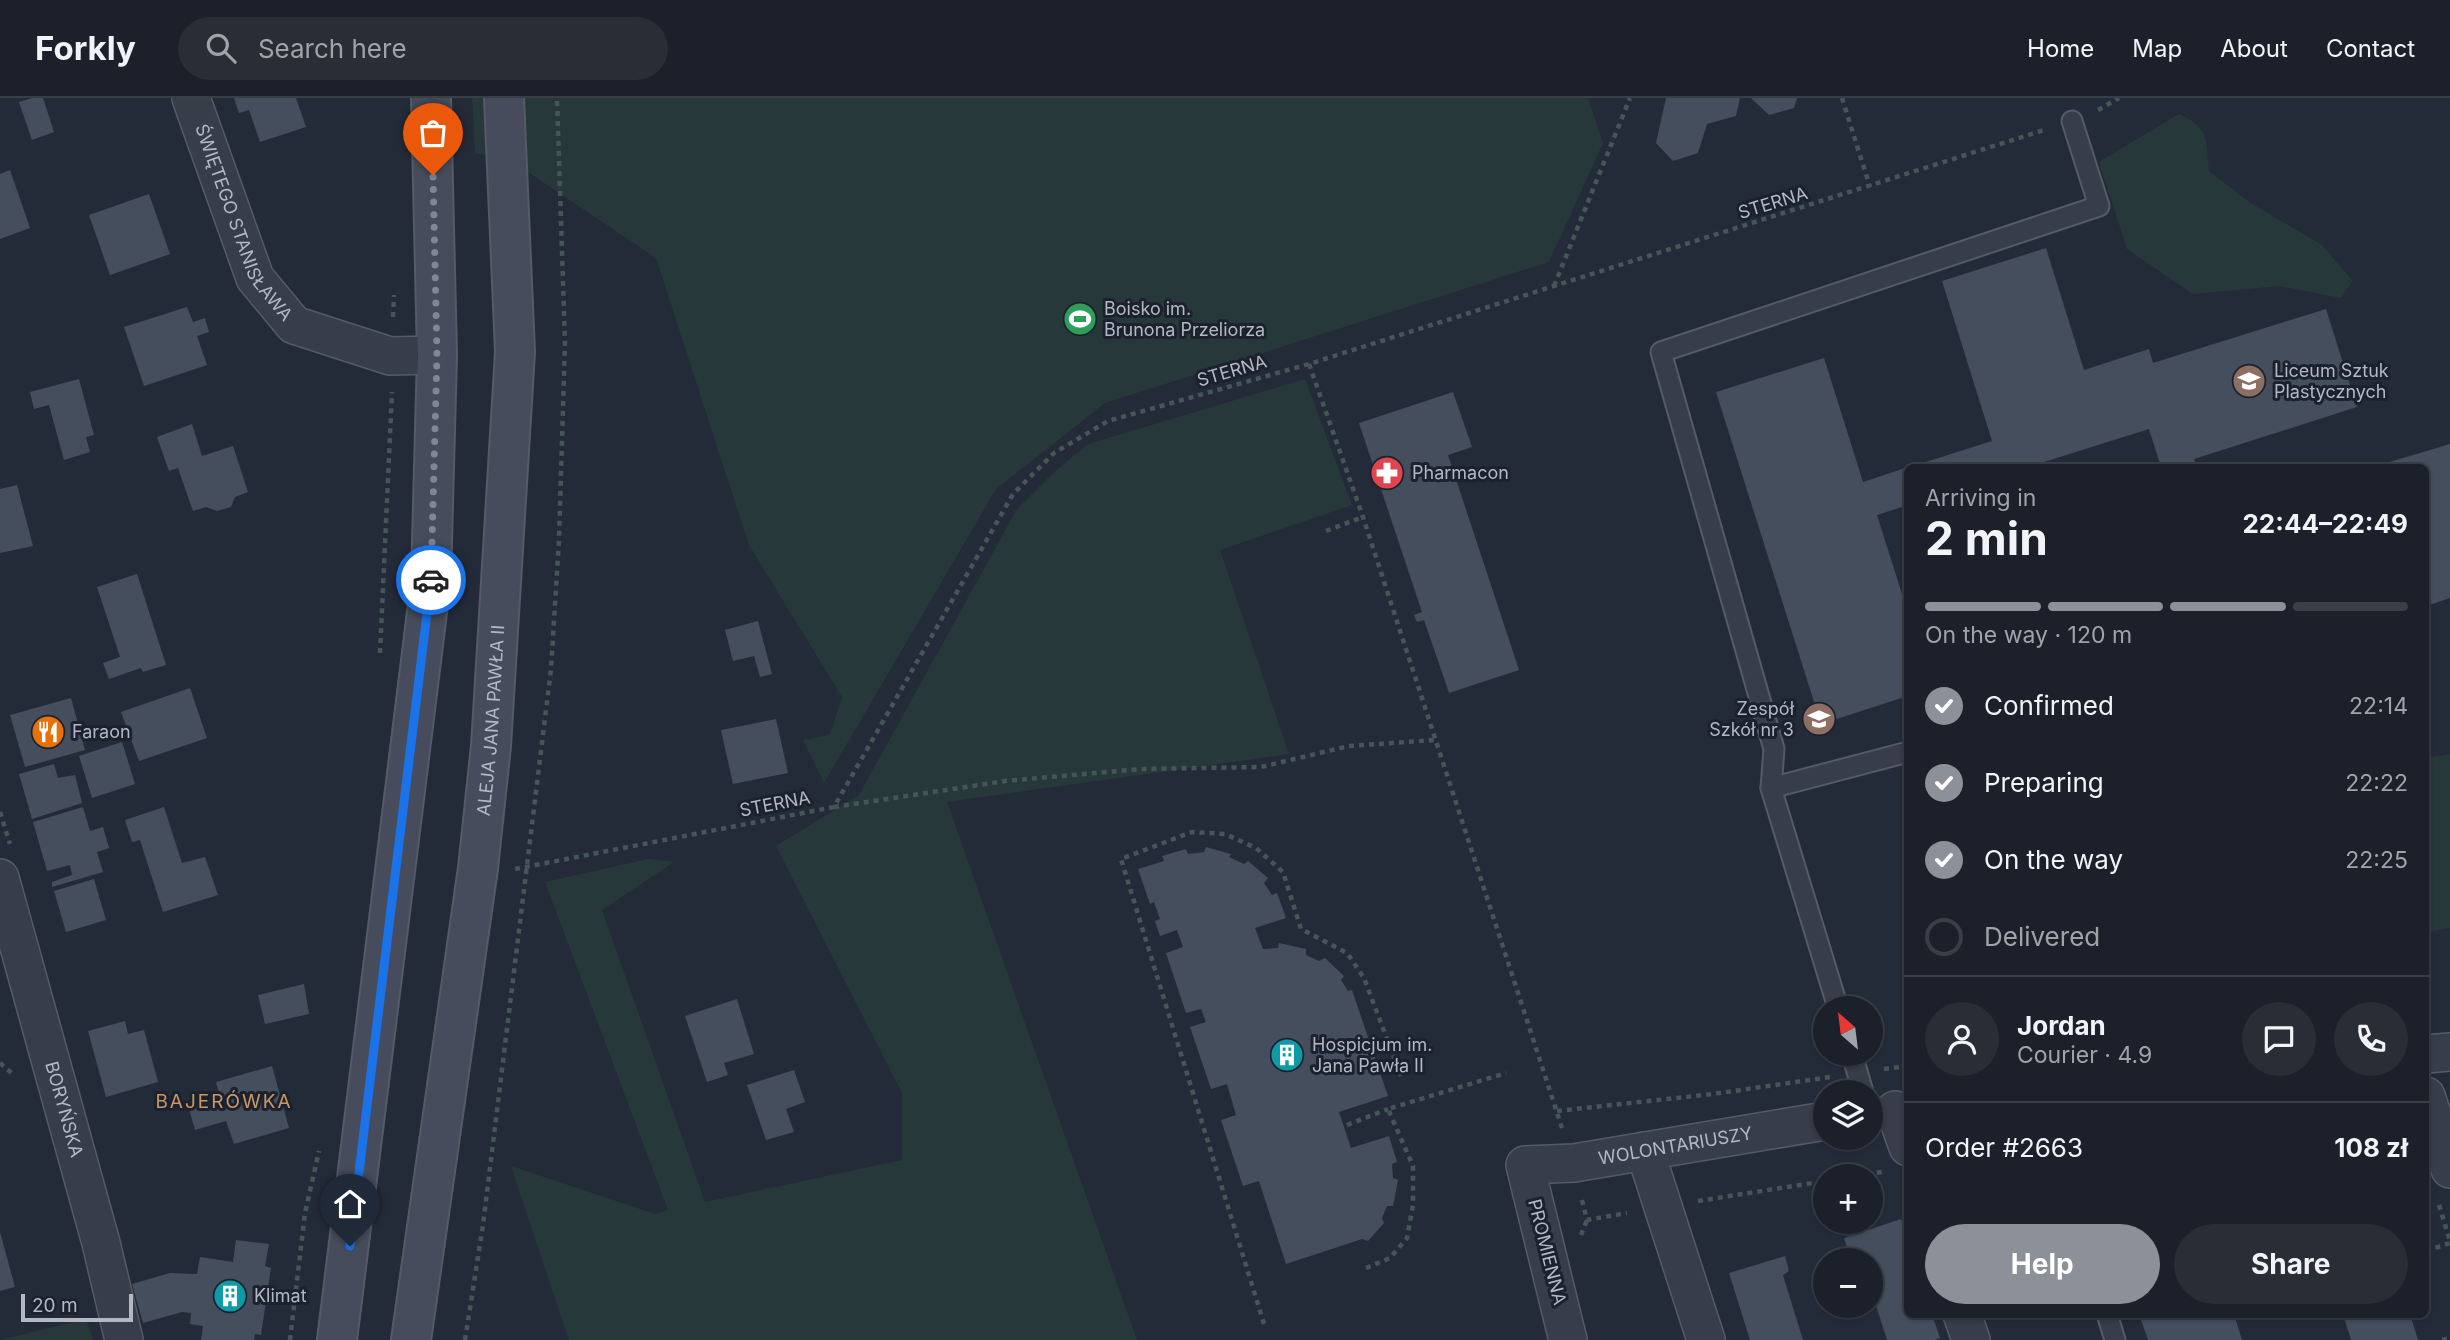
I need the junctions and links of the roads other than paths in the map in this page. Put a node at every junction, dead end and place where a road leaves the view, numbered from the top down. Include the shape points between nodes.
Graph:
1 (191, 98) edge
2 (431, 98) edge
3 (504, 98) edge
4 (2072, 121) road end
5 (437, 355) junction
6 (1904, 753) edge
7 (1771, 788) junction
8 (0, 880) edge
9 (1834, 996) edge
10 (2450, 1052) edge
11 (2429, 1054) edge
12 (2429, 1105) edge
13 (1891, 1111) edge
14 (1813, 1123) edge
15 (1904, 1139) edge
16 (1645, 1151) junction
17 (1525, 1165) joint
18 (2450, 1169) edge
19 (1963, 1318) edge
20 (2108, 1318) edge
21 (124, 1340) edge
22 (337, 1340) edge
23 (411, 1340) edge
24 (1569, 1340) edge
25 (1706, 1340) edge
26 (1971, 1340) edge
27 (2115, 1340) edge

1 - 5 street, ŚWIĘTEGO STANISŁAWA via 255,278 294,325 390,356
2 - 5 street
3 - 23 street, ALEJA JANA PAWŁA II via 515,352 491,746
4 - 7 lane via 2099,206 1661,352 1774,749
5 - 22 street via 431,580
6 - 7 lane
7 - 9 lane
8 - 21 street, BORYŃSKA
10 - 11 street
12 - 18 street
13 - 15 street
14 - 16 street, WOLONTARIUSZY
16 - 17 street, WOLONTARIUSZY via 1573,1163
16 - 25 street
17 - 24 street, PROMIENNA
19 - 26 street
20 - 27 lane

